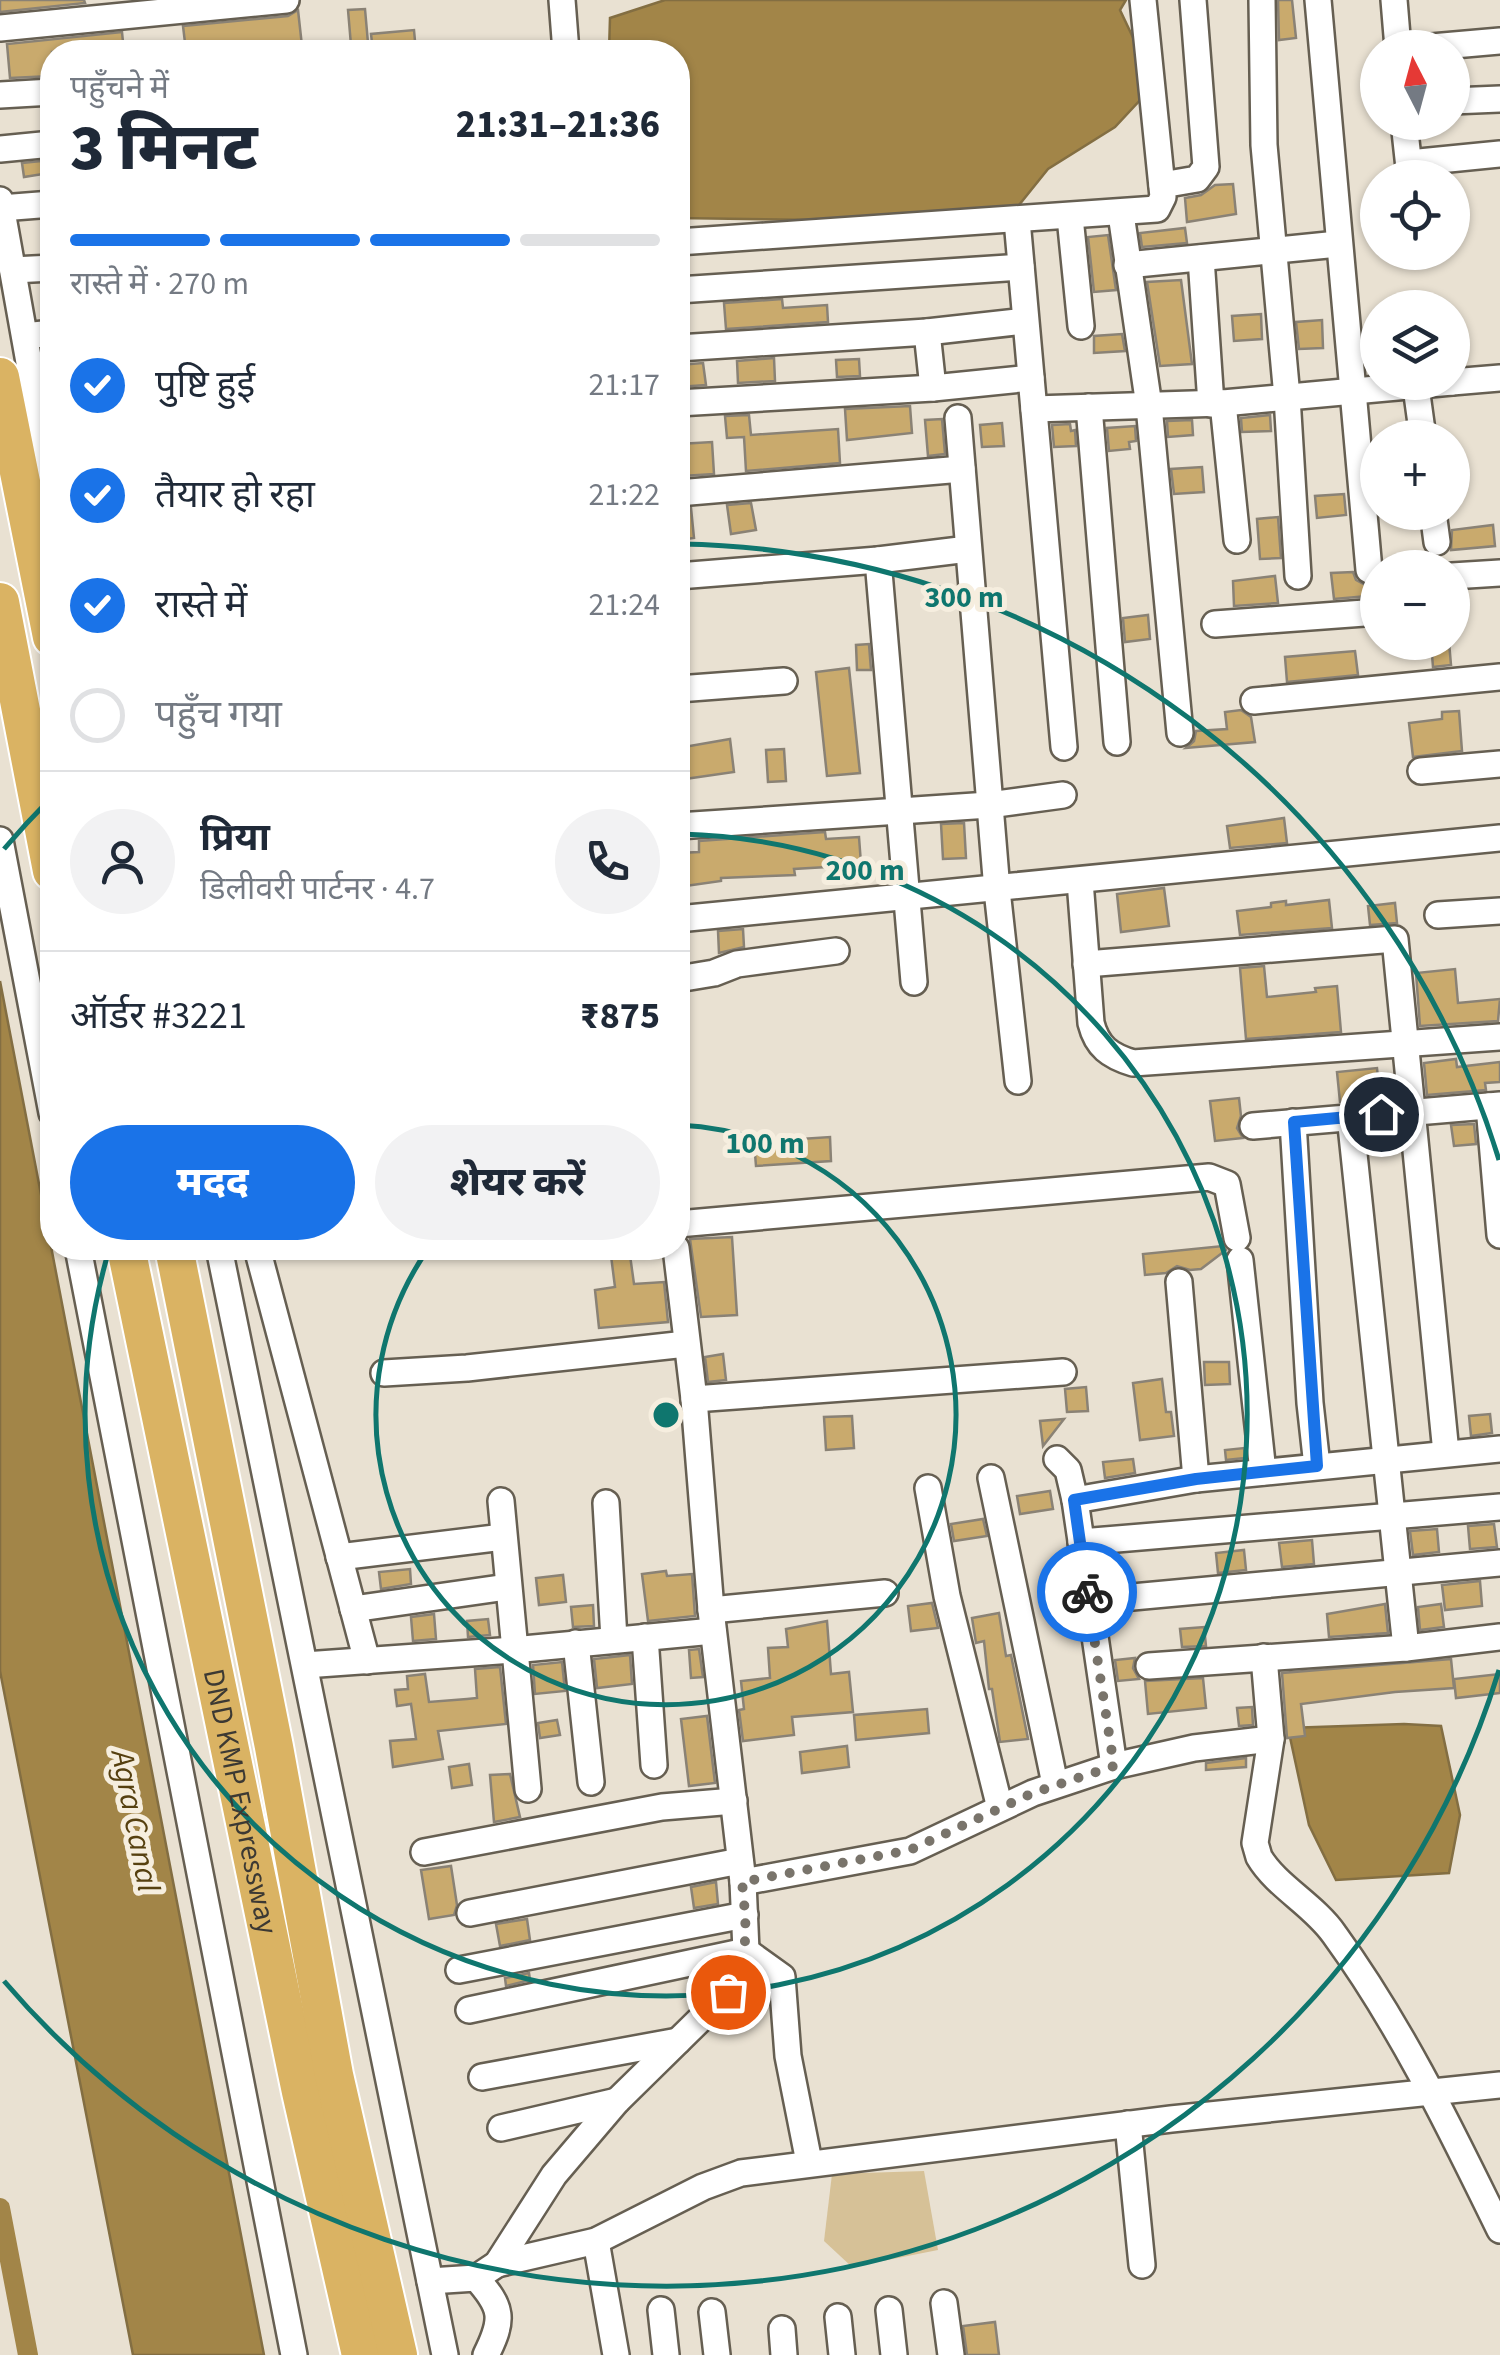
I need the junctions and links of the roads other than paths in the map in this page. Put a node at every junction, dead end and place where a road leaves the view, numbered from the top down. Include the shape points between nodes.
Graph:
1 (286, 0) edge
2 (562, 0) edge
3 (1143, 0) edge
4 (1193, 0) edge
5 (1262, 0) edge
6 (1318, 0) edge
7 (1394, 0) edge
8 (182, 6) edge
9 (0, 28) edge
10 (1396, 30) edge
11 (565, 40) edge
12 (1500, 41) edge
13 (1470, 44) edge
14 (40, 93) edge
15 (0, 95) edge
16 (1500, 99) edge
17 (1470, 100) edge
18 (40, 145) edge
19 (0, 149) edge
20 (1500, 154) edge
21 (1466, 160) edge
22 (1162, 185) junction
23 (1, 204) edge
24 (40, 204) edge
25 (1121, 214) junction
26 (1070, 218) junction
27 (1018, 220) junction
28 (690, 241) edge
29 (1338, 244) junction
30 (1274, 252) junction
31 (1201, 258) junction
32 (1128, 266) junction
33 (1021, 267) junction
34 (40, 269) edge
35 (13, 270) junction
36 (690, 289) edge
37 (1024, 320) junction
38 (1082, 326) dead end
39 (927, 332) junction
40 (40, 334) edge
41 (25, 336) junction
42 (690, 347) edge
43 (0, 377) edge
44 (1031, 378) junction
45 (1500, 378) edge
46 (1470, 380) edge
47 (40, 383) edge
48 (933, 388) junction
49 (1360, 392) edge
50 (1353, 393) junction
51 (1287, 397) junction
52 (690, 402) edge
53 (1217, 403) junction
54 (1149, 406) junction
55 (1089, 407) junction
56 (1034, 409) junction
57 (958, 418) dead end
58 (962, 468) junction
59 (690, 491) edge
60 (1434, 530) edge
61 (1237, 540) dead end
62 (1436, 542) dead end
63 (968, 549) junction
64 (1367, 550) edge
65 (878, 560) junction
66 (1500, 573) edge
67 (690, 575) edge
68 (1470, 575) edge
69 (1298, 576) dead end
70 (40, 577) edge
71 (0, 602) edge
72 (1360, 613) edge
73 (1215, 624) dead end
74 (1500, 678) edge
75 (784, 681) dead end
76 (690, 688) edge
77 (1254, 702) dead end
78 (1180, 732) dead end
79 (1118, 742) dead end
80 (1064, 747) dead end
81 (1500, 764) edge
82 (1421, 771) dead end
83 (1063, 795) dead end
84 (990, 805) junction
85 (40, 809) edge
86 (899, 812) junction
87 (690, 825) edge
88 (1500, 838) edge
89 (0, 840) edge
90 (1080, 881) junction
91 (997, 890) junction
92 (908, 898) junction
93 (1500, 911) edge
94 (1438, 915) dead end
95 (690, 919) edge
96 (836, 951) dead end
97 (1086, 964) junction
98 (690, 977) edge
99 (914, 982) dead end
100 (1500, 1037) edge
101 (1404, 1044) junction
102 (40, 1049) edge
103 (1018, 1081) dead end
104 (1495, 1106) edge
105 (1412, 1111) junction
106 (1350, 1116) junction
107 (1294, 1122) junction
108 (1253, 1126) dead end
109 (690, 1223) edge
110 (1500, 1234) edge
111 (80, 1260) edge
112 (128, 1260) edge
113 (176, 1260) edge
114 (221, 1260) edge
115 (260, 1260) edge
116 (677, 1260) edge
117 (1179, 1282) dead end
118 (686, 1344) junction
119 (1063, 1372) dead end
120 (384, 1373) dead end
121 (694, 1399) junction
122 (1500, 1449) edge
123 (1446, 1453) junction
124 (1386, 1458) junction
125 (1056, 1459) dead end
126 (1317, 1466) junction
127 (1264, 1472) junction
128 (991, 1478) dead end
129 (1196, 1479) junction
130 (928, 1488) dead end
131 (1074, 1500) junction
132 (501, 1501) dead end
133 (606, 1503) dead end
134 (1500, 1507) edge
135 (1393, 1515) junction
136 (503, 1537) junction
137 (1081, 1542) junction
138 (339, 1557) junction
139 (1500, 1564) edge
140 (1398, 1572) junction
141 (508, 1588) junction
142 (885, 1593) dead end
143 (1088, 1601) junction
144 (352, 1609) junction
145 (712, 1620) junction
146 (645, 1637) junction
147 (1500, 1637) edge
148 (614, 1639) junction
149 (576, 1644) junction
150 (1406, 1648) junction
151 (513, 1650) junction
152 (1264, 1658) junction
153 (366, 1661) junction
154 (305, 1665) junction
155 (1150, 1666) dead end
156 (1272, 1740) junction
157 (654, 1765) dead end
158 (1114, 1766) junction
159 (590, 1782) dead end
160 (1055, 1784) junction
161 (528, 1789) dead end
162 (734, 1801) junction
163 (1000, 1808) junction
164 (424, 1852) dead end
165 (741, 1872) junction
166 (470, 1913) dead end
167 (745, 1916) junction
168 (746, 1950) junction
169 (459, 1970) dead end
170 (469, 2010) dead end
171 (678, 2041) junction
172 (482, 2077) dead end
173 (1500, 2085) edge
174 (1432, 2092) junction
175 (617, 2101) junction
176 (1128, 2124) junction
177 (500, 2128) dead end
178 (809, 2162) junction
179 (1500, 2230) edge
180 (596, 2241) junction
181 (1142, 2265) dead end
182 (486, 2271) junction
183 (430, 2281) junction
184 (944, 2303) dead end
185 (662, 2310) dead end
186 (889, 2310) dead end
187 (712, 2312) dead end
188 (838, 2316) dead end
189 (294, 2355) edge
190 (361, 2355) edge
191 (398, 2355) edge
192 (445, 2355) edge
193 (486, 2355) edge
194 (616, 2355) edge
195 (666, 2355) edge
196 (717, 2355) edge
197 (842, 2355) edge
198 (894, 2355) edge
199 (951, 2355) edge

1 - 8 street
2 - 11 street
3 - 22 street
4 - 22 street via 1206,166 1198,178
5 - 30 street
6 - 29 street
7 - 10 street
8 - 9 street
12 - 13 street
14 - 15 street
16 - 17 street
18 - 19 street
20 - 21 street
22 - 25 street via 1157,209
23 - 24 street
23 - 35 street
25 - 26 street
25 - 32 street
26 - 27 street
26 - 38 street
27 - 28 street
27 - 33 street
29 - 30 street
29 - 50 street
30 - 31 street
30 - 51 street
31 - 32 street
31 - 53 street
32 - 54 street
33 - 36 street
33 - 37 street
34 - 35 street
35 - 41 street
37 - 39 street
37 - 44 street
39 - 42 street
39 - 48 street
40 - 41 street
41 - 47 street
43 - 70 highway
44 - 48 street
44 - 56 street
45 - 46 street
48 - 52 street
49 - 50 street
50 - 51 street
50 - 64 street
51 - 53 street
51 - 69 street
53 - 54 street
53 - 61 street
54 - 55 street
54 - 78 street
55 - 56 street
55 - 79 street
56 - 80 street
57 - 58 street
58 - 59 street
58 - 63 street
60 - 62 street
63 - 65 street
63 - 84 street
65 - 67 street
65 - 86 street
66 - 68 street
71 - 85 highway
72 - 73 street
74 - 77 street
75 - 76 street
81 - 82 street
83 - 84 street
84 - 86 street
84 - 91 street
86 - 87 street
86 - 92 street
88 - 90 street
89 - 102 street
90 - 91 street
90 - 97 street
91 - 92 street
91 - 103 street
92 - 95 street
92 - 99 street
93 - 94 street
96 - 98 street
97 - 101 street via 1094,1035 1106,1051 1133,1063
97 - 101 street via 1395,940
100 - 101 street
101 - 105 street
104 - 105 street
104 - 110 street
105 - 106 street
105 - 123 street
106 - 107 street
106 - 124 street
107 - 108 street
107 - 126 street
109 - 127 street via 1210,1177 1228,1184
111 - 189 street
112 - 190 highway, DND KMP Expressway
113 - 191 highway, DND KMP Expressway via 334,2075
114 - 154 street
115 - 138 street
116 - 118 street
117 - 129 street
118 - 120 street
118 - 121 street
119 - 121 street
121 - 145 street
122 - 123 street
123 - 124 street
124 - 126 street
124 - 135 street
125 - 131 street via 1068,1470
126 - 127 street
127 - 129 street
128 - 160 street
129 - 131 street
130 - 163 street
131 - 137 street
132 - 136 street
133 - 148 street
134 - 135 street
135 - 137 street
135 - 140 street
136 - 138 street
136 - 141 street
137 - 143 street
138 - 144 street
139 - 140 street
140 - 143 street
140 - 150 street
141 - 144 street
141 - 151 street
142 - 145 street
143 - 158 street
144 - 153 street
145 - 146 street
145 - 162 street
146 - 148 street
146 - 157 street
147 - 150 street
148 - 149 street
149 - 151 street
149 - 159 street
150 - 152 street
151 - 153 street
151 - 161 street
152 - 155 street
152 - 156 street
153 - 154 street
154 - 183 street
156 - 158 street
156 - 174 street via 1259,1857 1334,1934
158 - 160 street
160 - 163 street
162 - 164 street via 662,1807
162 - 165 street
163 - 165 street via 910,1850
165 - 166 street
165 - 167 street
167 - 168 street
167 - 169 street
168 - 170 street
168 - 171 street via 728,1992
168 - 178 street via 782,1977 788,2056
171 - 172 street
171 - 175 street
173 - 174 street
174 - 176 street
174 - 179 street
175 - 177 street
175 - 182 street
176 - 178 street
176 - 181 street
178 - 180 street via 702,2187
180 - 182 street
180 - 194 street
182 - 183 street
182 - 193 street via 498,2302 498,2331
183 - 192 street
184 - 199 street
185 - 195 street
186 - 198 street
187 - 196 street
188 - 197 street

